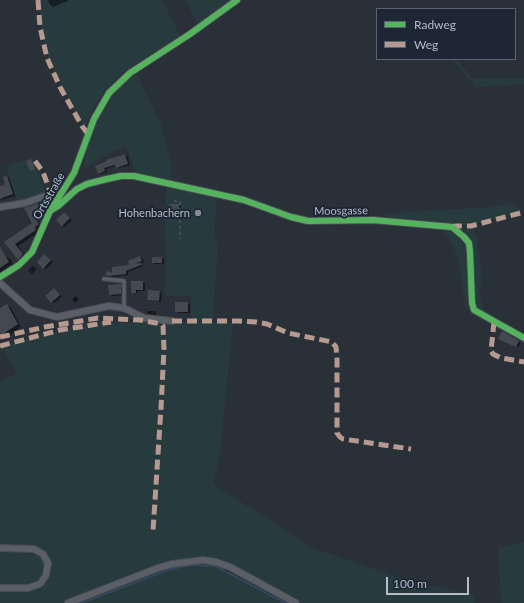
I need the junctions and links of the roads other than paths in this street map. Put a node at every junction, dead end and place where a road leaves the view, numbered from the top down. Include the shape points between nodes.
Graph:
1 (237, 0) edge
2 (62, 192) junction
3 (0, 207) edge
4 (50, 211) junction
5 (0, 277) edge
6 (104, 278) dead end
7 (0, 283) edge
8 (124, 308) junction
9 (172, 321) dead end
10 (524, 338) edge
11 (0, 548) edge
12 (0, 588) edge
13 (68, 603) edge
14 (296, 603) edge

1 - 2 street, Ortsstraße via 120,82 94,119 74,173
2 - 3 street via 26,203
2 - 4 street, Ortsstraße
4 - 5 street, Ortsstraße via 30,255
4 - 10 street, Moosgasse via 87,184 114,177 134,176 244,200 308,221 373,220 452,227 468,243 474,310
6 - 8 lane via 124,281
7 - 8 street via 30,310 57,317 108,306
8 - 9 street via 144,318
11 - 12 street via 34,549 43,554 48,564 46,575 37,585 28,588
13 - 14 street via 158,568 203,560 235,570

